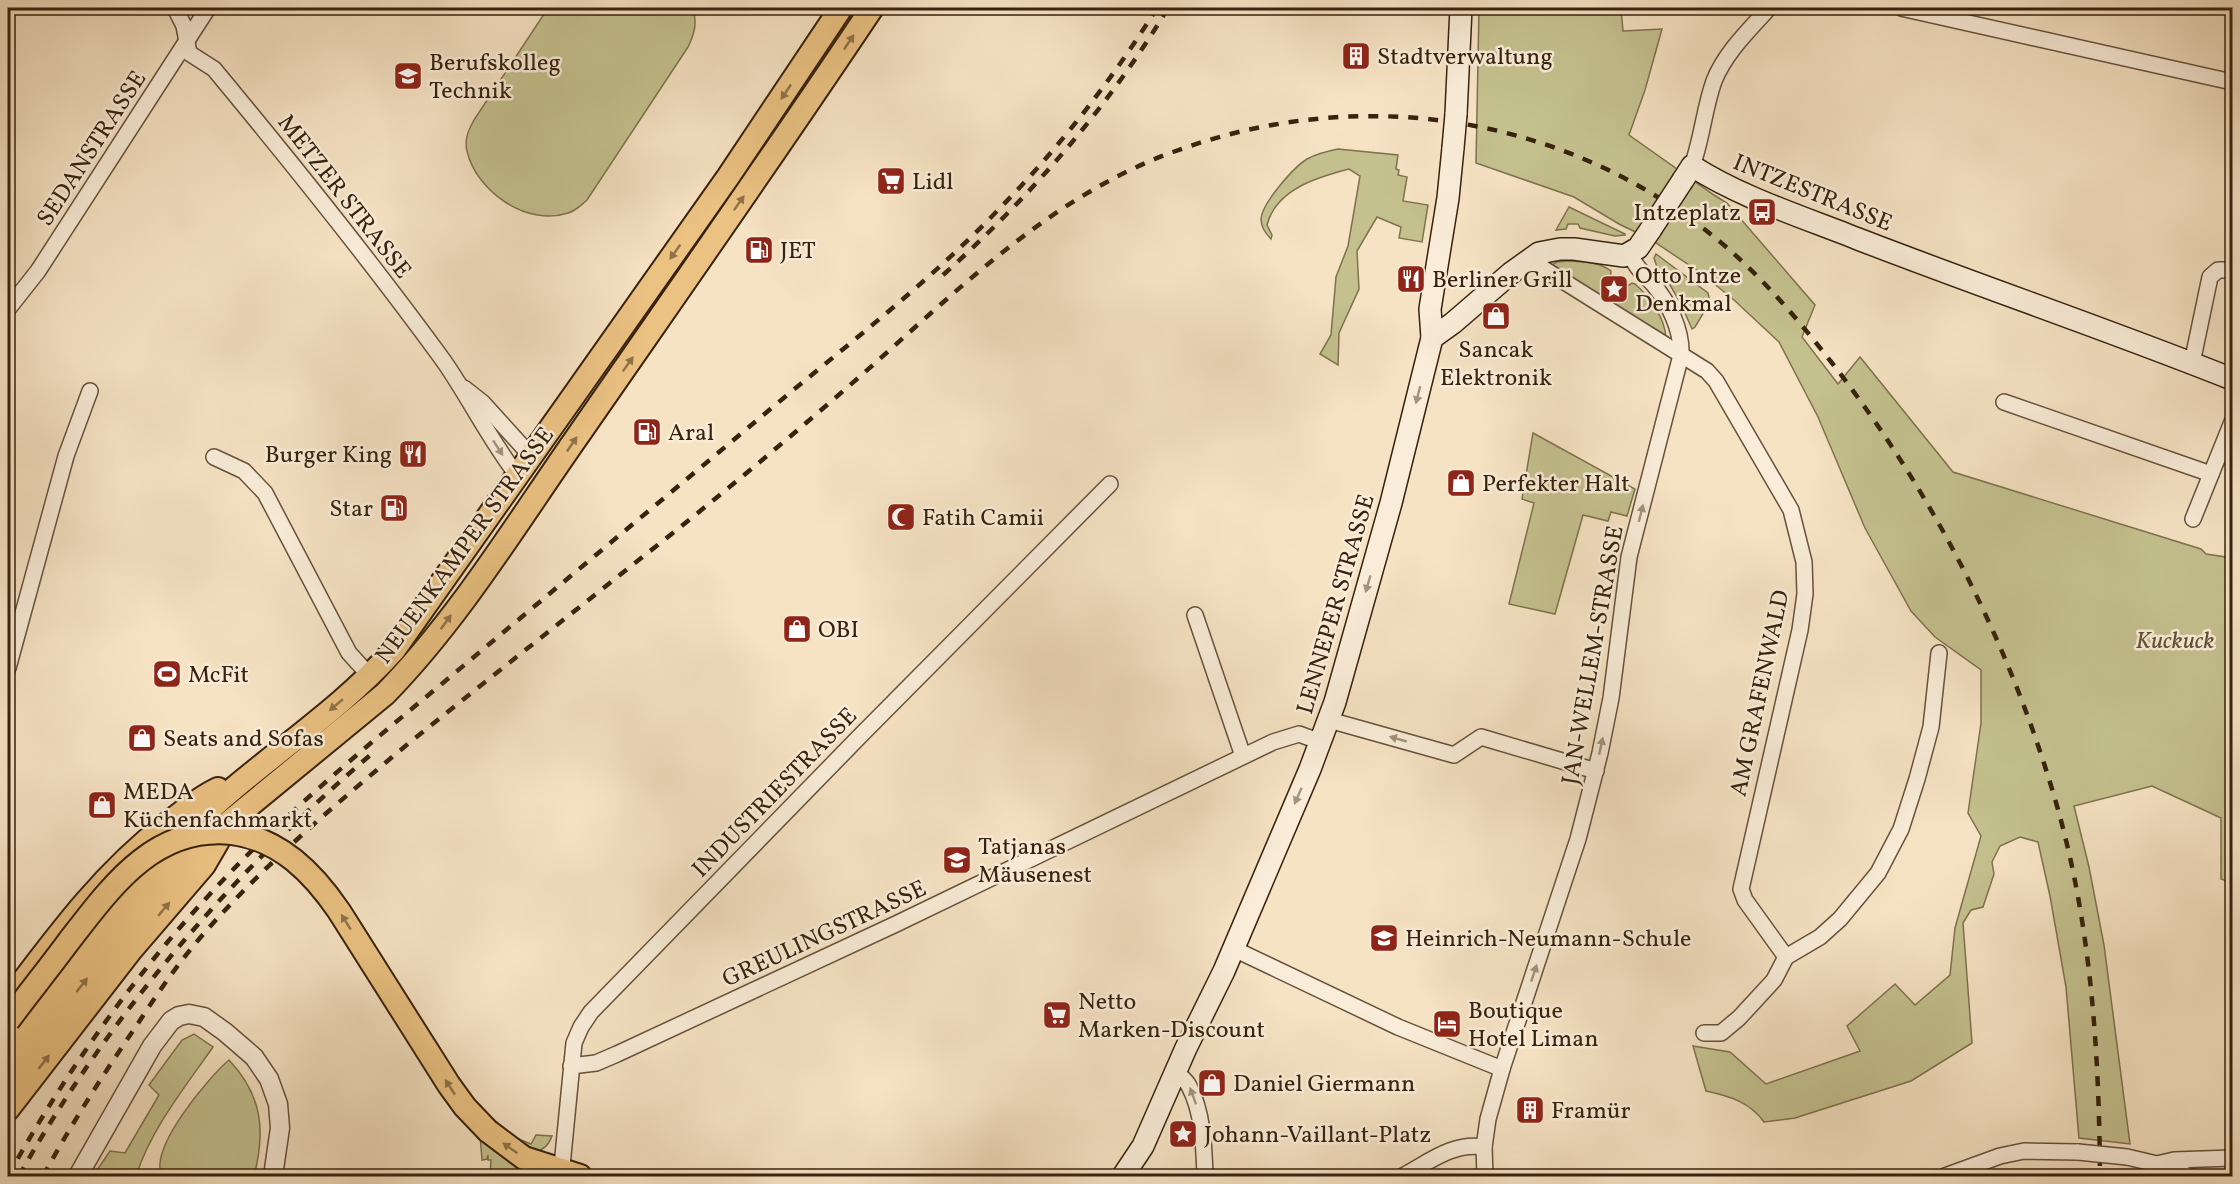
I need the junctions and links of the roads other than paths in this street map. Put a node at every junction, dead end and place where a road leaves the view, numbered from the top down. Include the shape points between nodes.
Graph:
1 (175, 8) edge
2 (208, 8) edge
3 (841, 8) edge
4 (872, 8) edge
5 (1461, 8) edge
6 (1769, 8) edge
7 (1901, 8) edge
8 (186, 41) junction
9 (2232, 82) edge
10 (1687, 173) junction
11 (1630, 254) junction
12 (1533, 257) junction
13 (2232, 270) edge
14 (8, 309) edge
15 (1432, 338) junction
16 (1681, 355) junction
17 (2192, 363) junction
18 (2232, 379) edge
19 (462, 387) junction
20 (90, 391) dead end
21 (2004, 402) dead end
22 (2232, 422) edge
23 (531, 456) junction
24 (214, 457) dead end
25 (2211, 474) junction
26 (517, 475) junction
27 (1110, 484) dead end
28 (544, 485) junction
29 (2193, 519) dead end
30 (1195, 615) dead end
31 (1939, 653) dead end
32 (8, 668) edge
33 (370, 676) junction
34 (1329, 720) junction
35 (1321, 742) junction
36 (1243, 756) junction
37 (1596, 771) junction
38 (252, 773) junction
39 (227, 824) junction
40 (119, 921) junction
41 (1232, 948) junction
42 (1786, 957) junction
43 (8, 1001) edge
44 (8, 1021) edge
45 (1704, 1033) dead end
46 (8, 1051) edge
47 (571, 1066) junction
48 (1503, 1069) junction
49 (1176, 1072) junction
50 (8, 1082) edge
51 (8, 1108) edge
52 (1484, 1147) junction
53 (2232, 1158) edge
54 (2157, 1164) junction
55 (1205, 1172) edge
56 (568, 1175) edge
57 (78, 1176) edge
58 (273, 1176) edge
59 (1122, 1176) edge
60 (1403, 1176) edge
61 (1485, 1176) edge
62 (1945, 1176) edge
63 (2190, 1176) edge

1 - 8 street, METZER STRASSE
2 - 8 street, SEDANSTRASSE
3 -> 23 main road, NEUENKAMPER STRASSE via 765,125
28 -> 4 main road, NEUENKAMPER STRASSE
5 - 15 main road, LENNEPER STRASSE, bridge via 1454,148 1431,309
6 - 10 street via 1719,70 1697,152
7 - 9 street
8 - 14 street, SEDANSTRASSE via 38,271
8 - 19 street, METZER STRASSE via 189,53 213,69 254,117
10 - 11 main road, bridge via 1638,248
10 - 17 main road, INTZESTRASSE
11 - 12 main road via 1560,249
11 - 16 street, JAN-WELLEM-STRASSE via 1671,311
12 - 15 main road
12 - 16 street via 1544,269
13 - 17 street via 2218,270 2210,277
15 -> 34 main road, LENNEPER STRASSE via 1391,503
37 -> 16 street, JAN-WELLEM-STRASSE via 1611,698 1629,557
16 - 42 street, AM GRAFENWALD via 1716,381 1791,510 1804,562 1800,630 1741,889
17 - 18 main road, INTZESTRASSE
19 - 23 street, METZER STRASSE via 483,403
19 -> 26 street, METZER STRASSE
20 - 32 street via 66,456
21 - 25 street
22 - 25 street
23 - 26 main road, NEUENKAMPER STRASSE
23 - 28 main road
24 - 33 street via 244,471 265,493 349,653
25 - 29 street
26 - 28 main road
26 - 33 main road, NEUENKAMPER STRASSE via 394,650
27 - 47 street, INDUSTRIESTRASSE via 599,1002 578,1034
39 -> 28 main road, NEUENKAMPER STRASSE via 326,745 410,668
30 - 36 street
31 - 42 street via 1931,727 1901,829 1889,854 1840,919 1820,937
33 -> 38 main road, NEUENKAMPER STRASSE
34 - 35 main road, LENNEPER STRASSE
37 -> 34 street via 1481,737 1454,755
35 - 36 street, GREULINGSTRASSE via 1299,734
35 -> 41 main road, LENNEPER STRASSE
36 - 47 street, GREULINGSTRASSE via 617,1054 596,1063
48 -> 37 street, JAN-WELLEM-STRASSE via 1578,839
38 - 40 main road, NEUENKAMPER STRASSE via 189,829
38 - 43 main road via 203,796 143,842 103,881
39 - 40 main road, NEUENKAMPER STRASSE
51 -> 39 main road via 131,950 204,865
40 - 46 main road, NEUENKAMPER STRASSE
50 -> 40 main road, NEUENKAMPER STRASSE
41 - 48 street via 1398,1027
41 - 49 main road, LENNEPER STRASSE
42 - 45 street via 1774,980 1739,1018 1721,1033
56 -> 44 main road, bridge via 524,1158 471,1115 322,887 282,851 246,836 215,832 189,836 146,856 108,892
47 - 56 street, INDUSTRIESTRASSE
48 - 52 street, JAN-WELLEM-STRASSE
55 -> 49 street via 1195,1101 1188,1084
49 - 59 main road, LENNEPER STRASSE via 1143,1146
52 - 60 street via 1455,1147
52 - 61 street, JAN-WELLEM-STRASSE
53 - 54 street
54 - 62 street, bridge via 2078,1152 2024,1151
54 - 63 street
57 - 58 street via 152,1046 171,1021 189,1014 204,1017 225,1032 254,1057 269,1079 278,1104 280,1128

